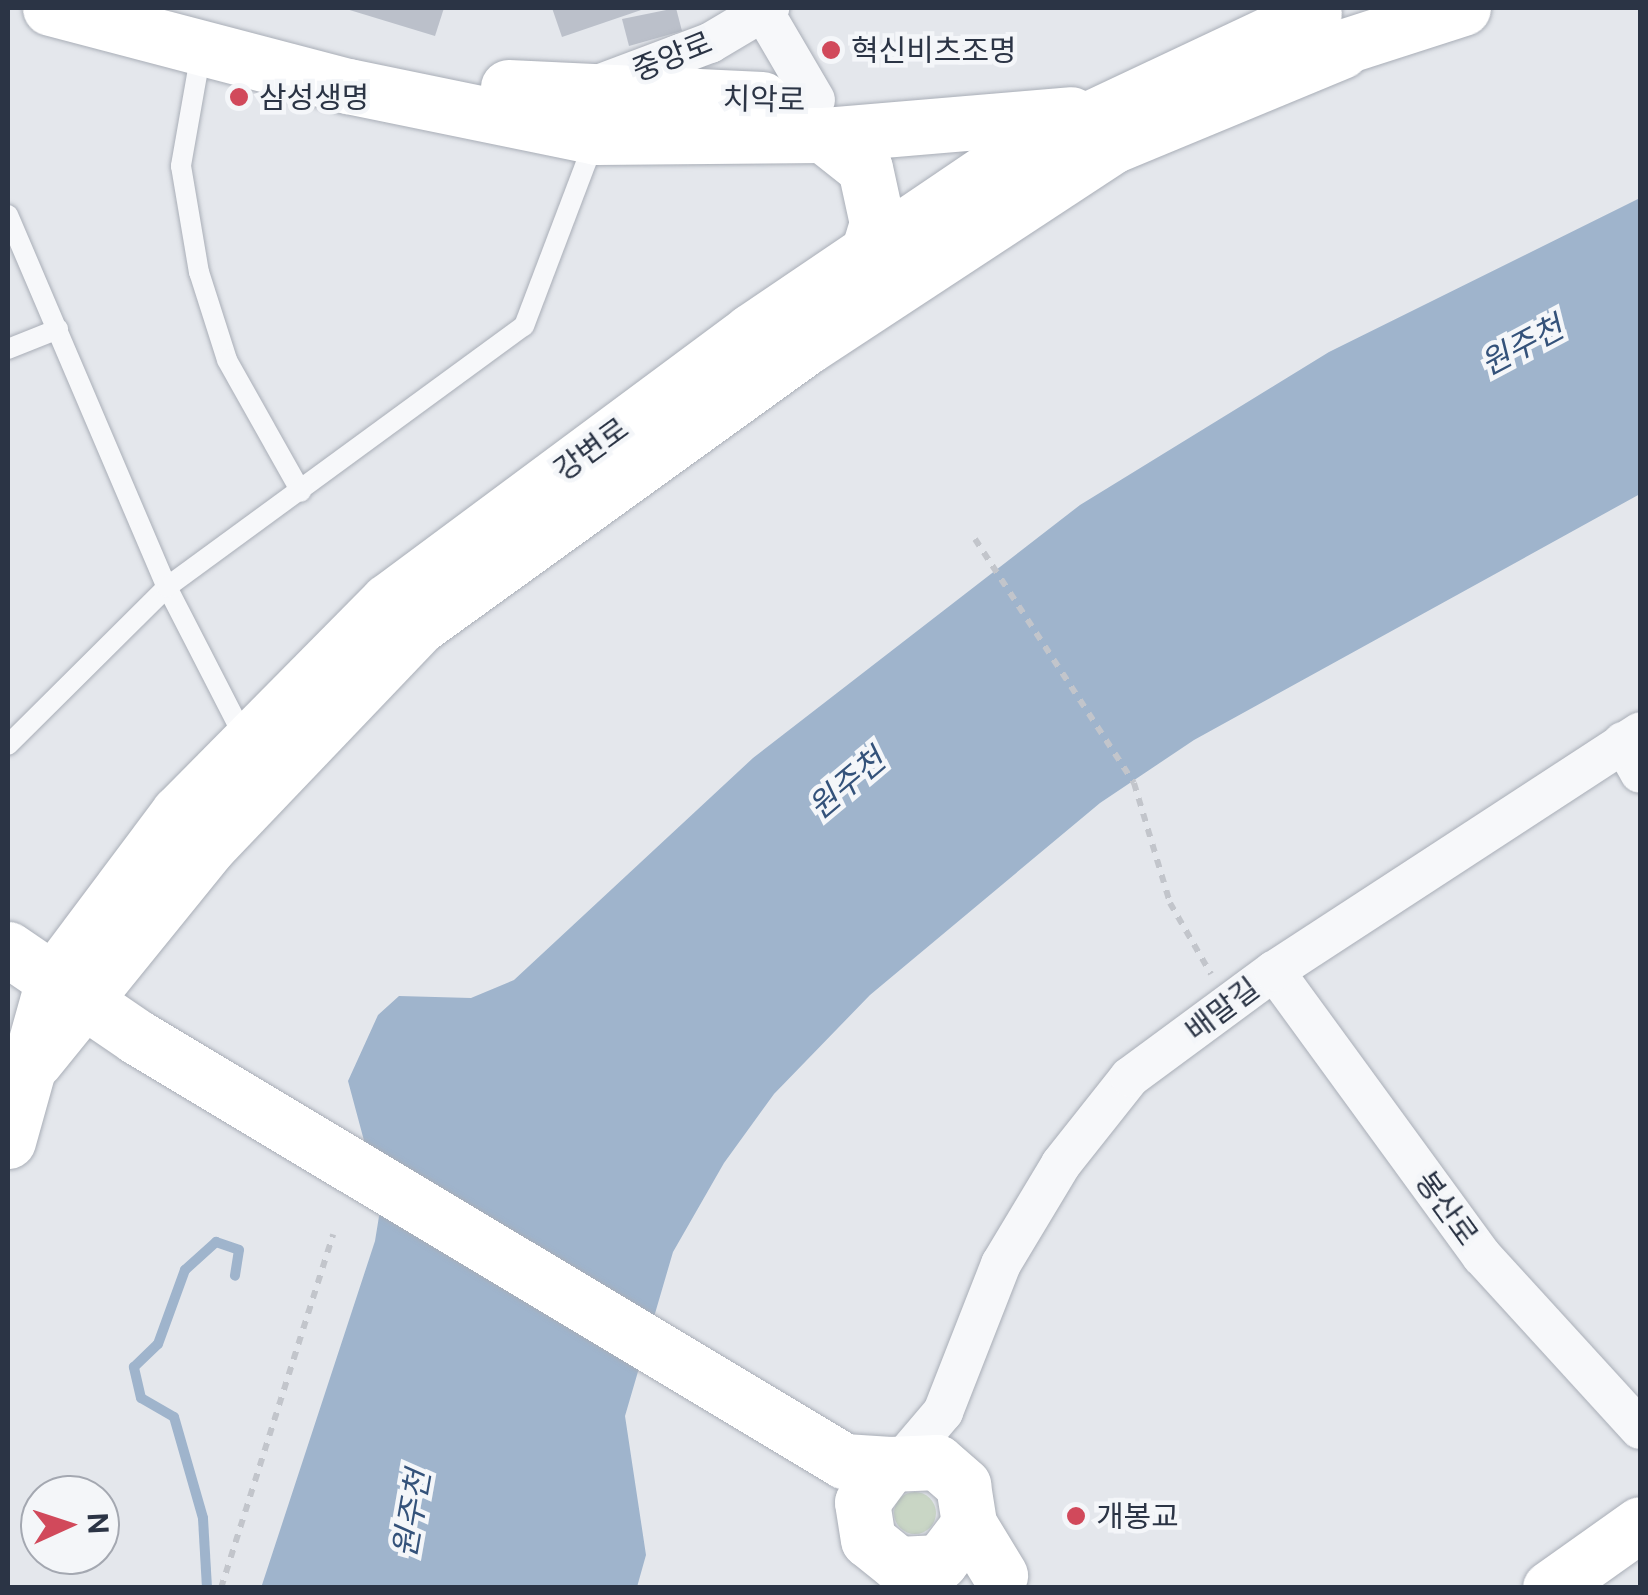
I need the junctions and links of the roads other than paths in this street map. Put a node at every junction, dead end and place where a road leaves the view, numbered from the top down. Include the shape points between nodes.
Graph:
1 (50, 8) edge
2 (1463, 8) edge
3 (766, 9) edge
4 (1328, 24) edge
5 (202, 26) edge
6 (1084, 114) junction
7 (584, 116) junction
8 (819, 118) junction
9 (8, 215) edge
10 (867, 256) junction
11 (58, 329) junction
12 (8, 349) edge
13 (301, 492) junction
14 (167, 586) junction
15 (245, 739) junction
16 (8, 745) edge
17 (1635, 749) edge
18 (8, 948) edge
19 (1274, 971) junction
20 (70, 992) junction
21 (8, 1141) edge
22 (942, 1412) junction
23 (1640, 1428) edge
24 (902, 1522) edge
25 (1640, 1524) edge
26 (1009, 1581) edge
27 (1550, 1588) edge

1 - 5 street, 치악로
2 - 4 street, 치악로
3 - 7 street, 중앙로
3 - 8 street
4 - 6 street, 치악로
4 - 8 street, 치악로 via 1044,82
4 - 20 street, 강변로 via 1112,146 808,346 418,626
5 - 7 street, 치악로
5 - 13 lane via 181,166 199,272 227,360
6 - 8 street, 치악로
6 - 10 street, 강변로
7 - 8 street, 치악로
7 - 13 lane via 524,326
8 - 10 street via 866,168 878,223
9 - 11 lane
10 - 15 street, 강변로 via 751,330 388,601
11 - 12 lane
11 - 14 lane
13 - 14 lane
14 - 15 lane
14 - 16 lane
15 - 20 street, 강변로
17 - 19 street, 배말길
18 - 20 street
19 - 22 street, 배말길 via 1130,1077 1061,1164 1002,1264
19 - 23 street, 봉산로 via 1482,1256
20 - 21 street, 강변로 via 32,1064
20 - 24 street
22 - 24 street
22 - 24 street, 배말길
24 - 26 street
25 - 27 street

